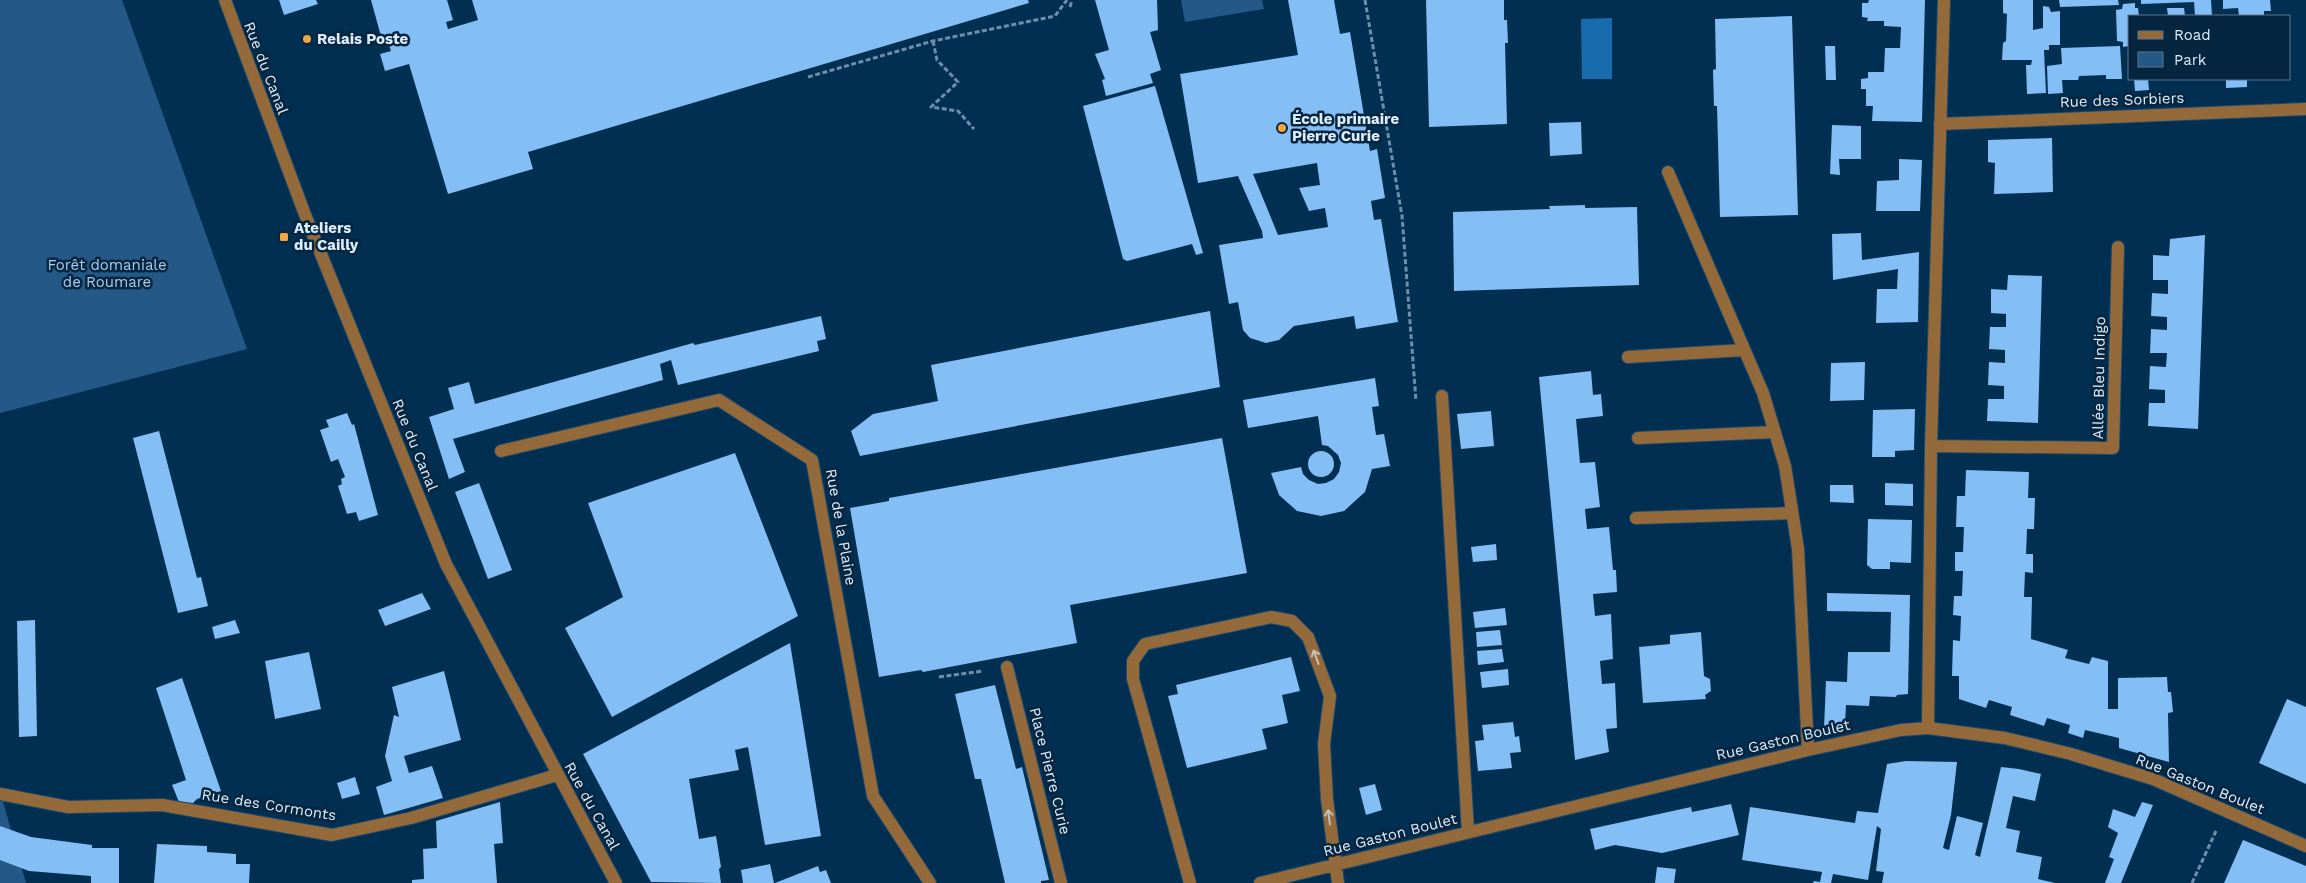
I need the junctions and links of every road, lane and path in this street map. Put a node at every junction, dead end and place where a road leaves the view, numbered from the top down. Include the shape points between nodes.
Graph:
1 (225, 0) edge
2 (1067, 0) edge
3 (1072, 0) edge
4 (1365, 0) edge
5 (1944, 0) edge
6 (1070, 7) dead end
7 (933, 41) junction
8 (808, 78) dead end
9 (2306, 109) edge
10 (1940, 124) junction
11 (974, 129) dead end
12 (1668, 172) dead end
13 (2118, 247) dead end
14 (1744, 350) junction
15 (1628, 357) dead end
16 (1415, 380) dead end
17 (1442, 396) dead end
18 (1775, 432) junction
19 (1638, 438) dead end
20 (1931, 446) junction
21 (501, 451) dead end
22 (1792, 513) junction
23 (1636, 518) dead end
24 (1007, 667) joint
25 (939, 677) dead end
26 (1928, 728) junction
27 (1808, 750) junction
28 (557, 776) junction
29 (0, 794) edge
30 (2226, 810) junction
31 (1468, 832) junction
32 (2306, 846) edge
33 (1334, 865) junction
34 (616, 883) edge
35 (930, 883) edge
36 (1061, 883) edge
37 (1190, 883) edge
38 (1260, 883) edge
39 (1338, 883) edge
40 (2192, 883) edge

1 - 28 street, Rue du Canal via 304,212 446,564
2 - 7 path via 1054,16
3 - 6 path
4 - 16 path via 1402,216
5 - 10 street
7 - 8 path
7 - 11 path via 937,60 958,82 931,106 958,111
9 - 10 street, Rue des Sorbiers
10 - 20 street
12 - 14 street
13 - 20 street, Allée Bleu Indigo via 2114,448
14 - 15 street
14 - 18 street
17 - 31 street
18 - 19 street
18 - 22 street via 1785,466
20 - 26 street
21 - 35 street, Rue de la Plaine via 719,400 812,460 873,796
22 - 23 street
22 - 27 street via 1798,549
24 - 25 path
24 - 36 street, Place Pierre Curie
26 - 27 street, Rue Gaston Boulet via 1901,730
26 - 30 street, Rue Gaston Boulet via 2005,738 2071,754 2153,779
27 - 31 street, Rue Gaston Boulet
28 - 29 street, Rue des Cormonts via 411,818 332,834 162,805 68,807
28 - 34 street, Rue du Canal
30 - 32 street, Rue Gaston Boulet
30 - 40 path
31 - 33 street, Rue Gaston Boulet
33 -> 37 street via 1324,744 1330,696 1308,637 1292,621 1271,617 1144,644 1133,662 1133,679
33 - 38 street, Rue Gaston Boulet
33 - 39 street

